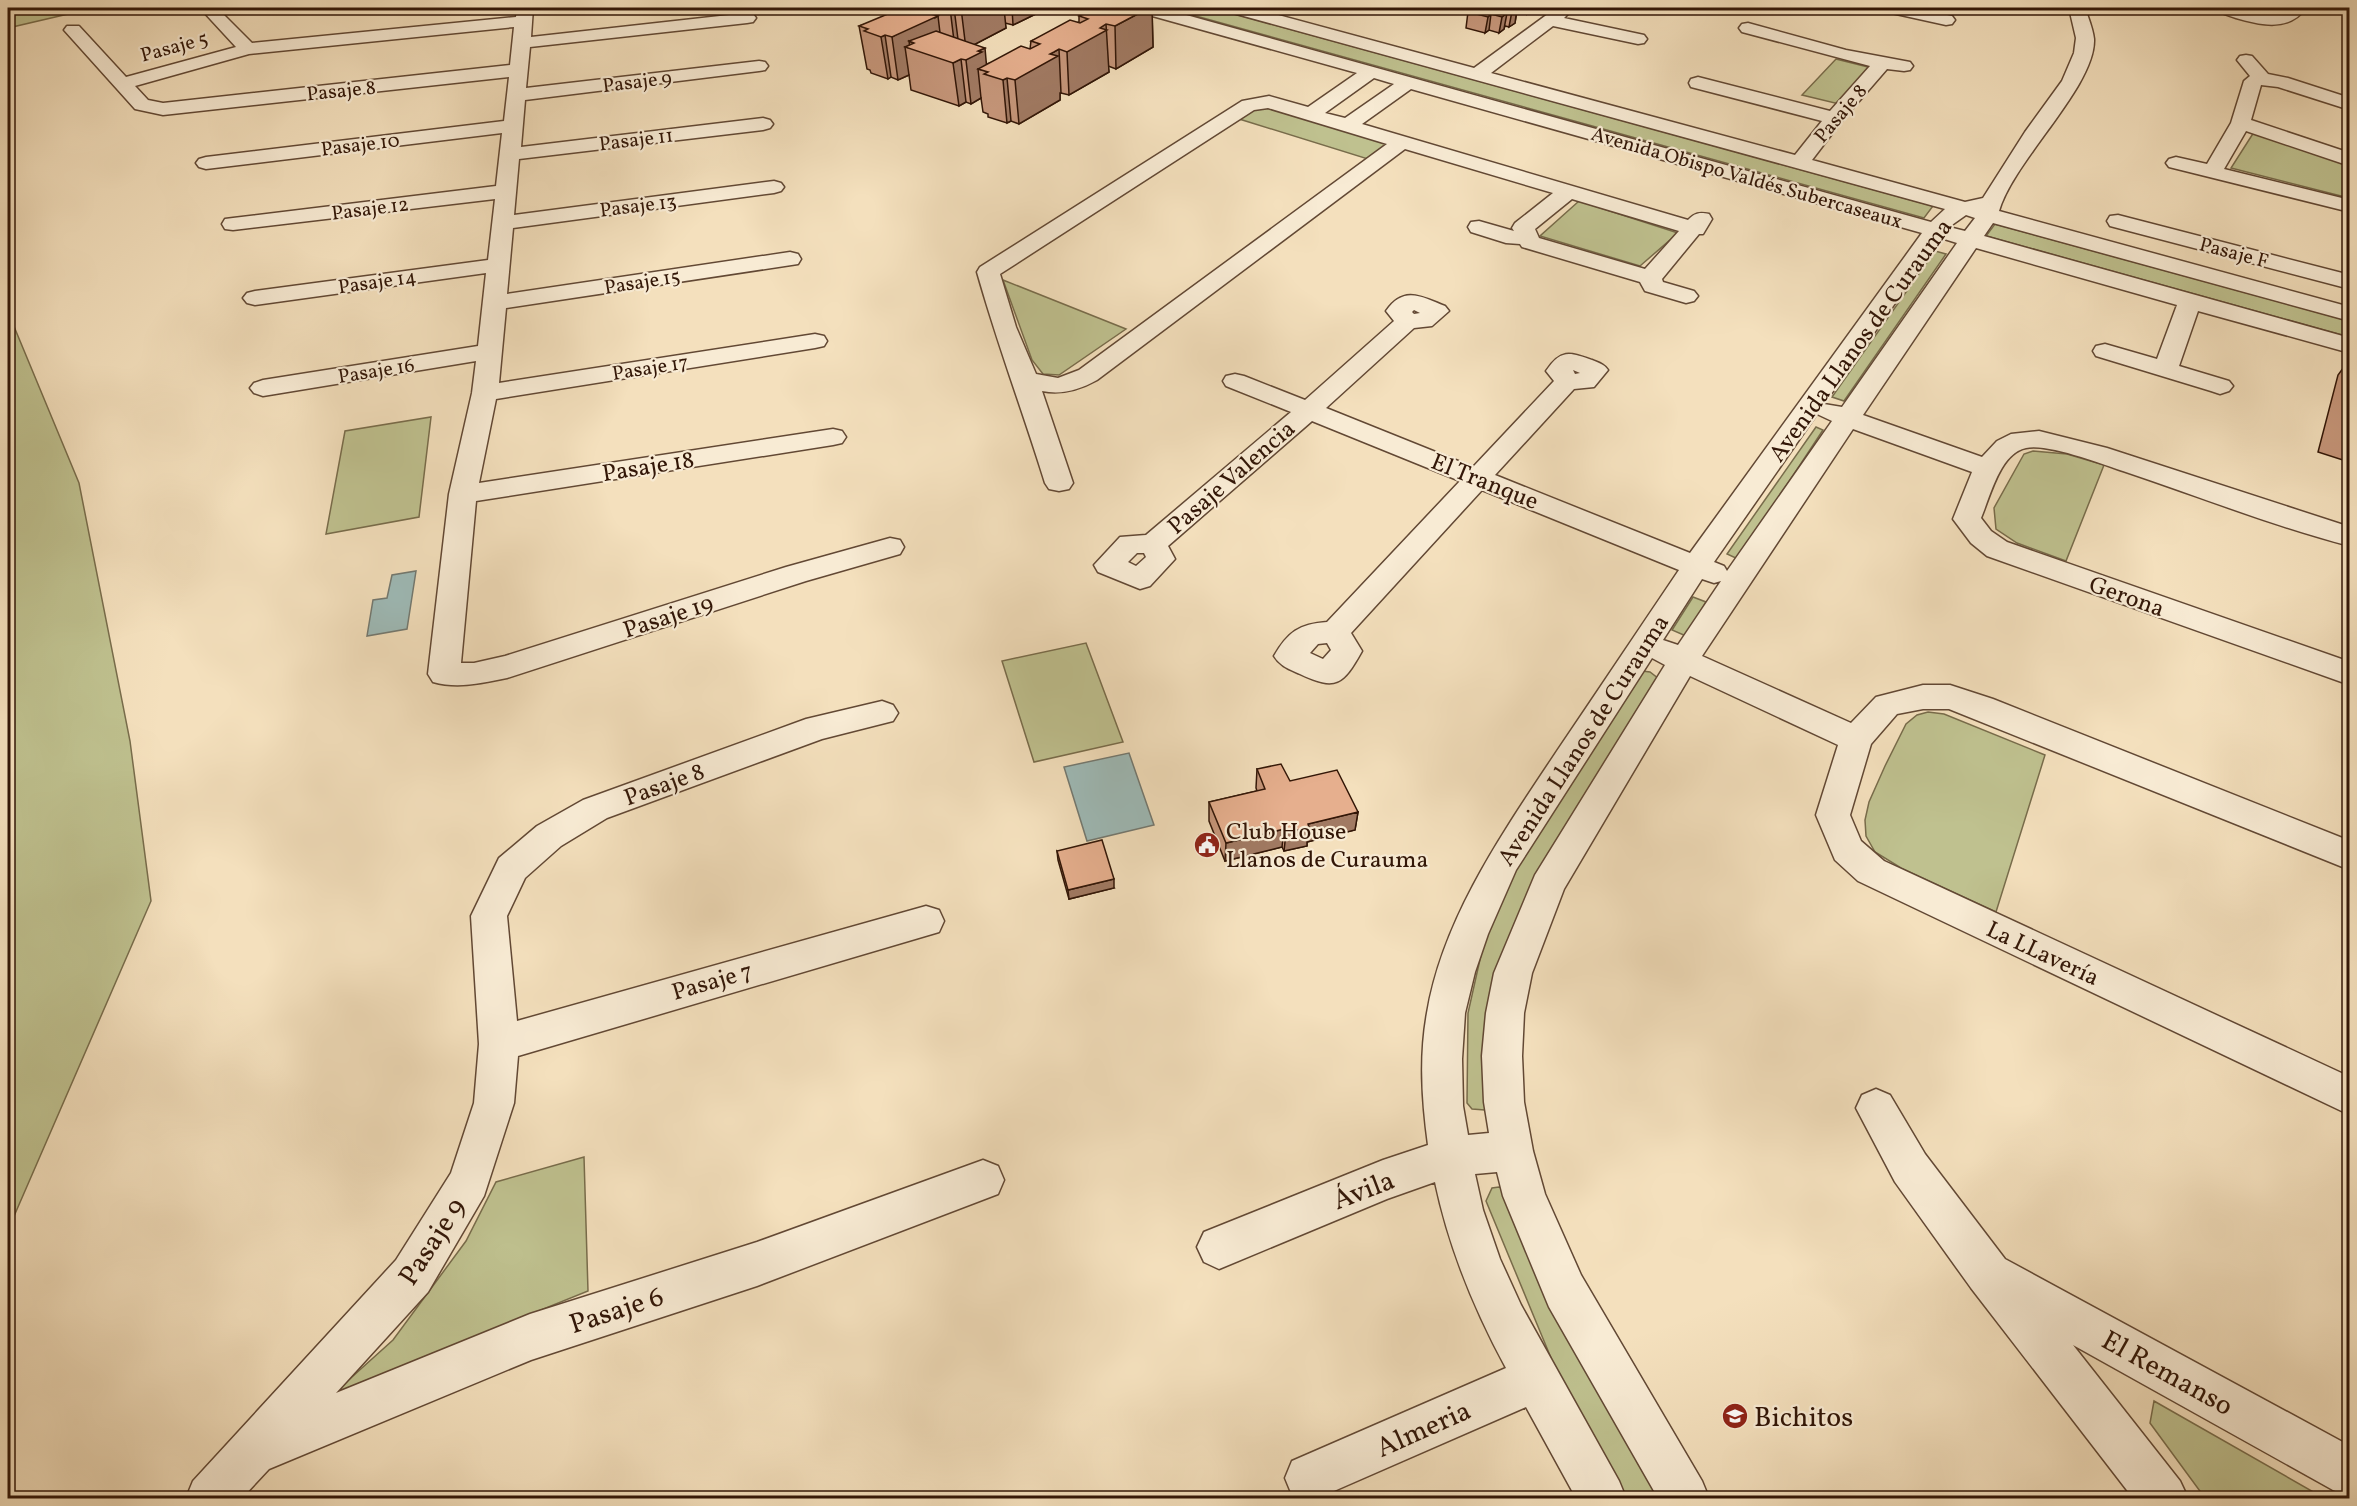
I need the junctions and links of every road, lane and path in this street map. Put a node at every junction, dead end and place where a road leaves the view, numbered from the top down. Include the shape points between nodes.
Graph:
1 (208, 8) edge
2 (1144, 8) edge
3 (1235, 8) edge
4 (1566, 8) edge
5 (1893, 8) edge
6 (2077, 8) edge
7 (2223, 8) edge
8 (2298, 8) edge
9 (1913, 10) edge
10 (524, 14) edge
11 (747, 18) dead end
12 (1550, 20) junction
13 (1946, 20) dead end
14 (1748, 28) dead end
15 (73, 30) dead end
16 (1638, 39) dead end
17 (521, 43) junction
18 (248, 49) junction
19 (2246, 60) dead end
20 (1882, 64) junction
21 (759, 66) dead end
22 (1904, 66) dead end
23 (519, 70) junction
24 (1371, 72) junction
25 (1478, 74) junction
26 (2262, 79) junction
27 (1408, 82) junction
28 (1698, 83) dead end
29 (122, 84) junction
30 (516, 95) junction
31 (2349, 104) edge
32 (1311, 114) junction
33 (1834, 118) junction
34 (2241, 123) junction
35 (763, 124) dead end
36 (1348, 125) junction
37 (513, 126) junction
38 (1402, 142) junction
39 (510, 154) junction
40 (2349, 160) edge
41 (206, 163) dead end
42 (1799, 163) junction
43 (2176, 164) dead end
44 (2213, 171) junction
45 (774, 187) dead end
46 (506, 191) junction
47 (1569, 191) junction
48 (2349, 206) edge
49 (1977, 216) junction
50 (2118, 221) dead end
51 (503, 223) junction
52 (233, 224) dead end
53 (1479, 226) dead end
54 (1936, 230) junction
55 (1526, 237) junction
56 (790, 259) dead end
57 (498, 265) junction
58 (1650, 278) junction
59 (2349, 282) edge
60 (1686, 296) dead end
61 (255, 298) dead end
62 (2190, 302) junction
63 (494, 303) junction
64 (2349, 314) edge
65 (1408, 321) dead end
66 (814, 341) dead end
67 (2349, 346) edge
68 (2105, 351) dead end
69 (489, 352) junction
70 (2166, 368) junction
71 (1025, 379) junction
72 (1235, 381) dead end
73 (1568, 381) dead end
74 (2220, 386) dead end
75 (262, 388) dead end
76 (485, 393) junction
77 (1812, 405) junction
78 (1309, 410) junction
79 (1848, 418) junction
80 (833, 437) dead end
81 (1987, 468) junction
82 (1478, 478) junction
83 (1059, 483) dead end
84 (463, 494) junction
85 (2349, 537) edge
86 (1153, 544) dead end
87 (890, 547) dead end
88 (1696, 566) junction
89 (1735, 582) junction
90 (1335, 632) dead end
91 (1645, 642) junction
92 (1684, 660) junction
93 (2349, 674) edge
94 (882, 713) dead end
95 (1856, 739) junction
96 (2349, 856) edge
97 (489, 916) joint
98 (926, 921) dead end
99 (499, 1044) junction
100 (2349, 1097) edge
101 (1876, 1108) dead end
102 (1512, 1151) junction
103 (1450, 1157) junction
104 (983, 1180) dead end
105 (1218, 1247) dead end
106 (1987, 1272) junction
107 (1538, 1378) junction
108 (254, 1451) junction
109 (2349, 1473) edge
110 (1310, 1478) dead end
111 (210, 1498) edge
112 (1602, 1498) edge
113 (1685, 1498) edge
114 (2163, 1498) edge

1 - 18 street
2 - 24 street, Avenida Obispo Valdés Subercaseaux
3 - 25 street, Avenida Obispo Valdés Subercaseaux
4 - 12 street
5 - 9 street
6 - 49 street via 2085,38 2071,82
7 - 8 street via 2260,19 2286,17
9 - 13 street
10 - 17 street
10 - 18 street, Pasaje 5 via 384,25
11 - 17 street
12 - 16 street
12 - 25 street
14 - 20 street
15 - 29 street
17 - 23 street
18 - 29 street, Pasaje 5
19 - 26 street
20 - 22 street
20 - 33 street, Pasaje 8
21 - 30 street, Pasaje 9
23 - 29 street, Pasaje 8 via 163,109 142,105
23 - 30 street
24 - 27 street, Avenida Obispo Valdés Subercaseaux
24 - 32 street
25 - 42 street, Avenida Obispo Valdés Subercaseaux
26 - 31 street
26 - 34 street via 2253,81
27 - 36 street
27 - 54 street, Avenida Obispo Valdés Subercaseaux
28 - 33 street
30 - 37 street
32 - 36 street
32 - 71 street via 1269,102 1249,105 988,272
33 - 42 street, Pasaje 8
34 - 40 street
34 - 44 street
35 - 39 street, Pasaje 11
36 - 38 street
37 - 39 street
37 - 41 street, Pasaje 10
38 - 47 street
38 - 71 street via 1088,375 1066,386
39 - 46 street
42 - 49 street, Avenida Obispo Valdés Subercaseaux
43 - 44 street
44 - 48 street
45 - 51 street, Pasaje 13
46 - 51 street
46 - 52 street, Pasaje 12
47 - 55 street via 1523,228
47 - 58 street via 1698,224
49 - 54 street, Avenida Obispo Valdés Subercaseaux
49 - 54 street, Avenida Llanos de Curauma via 1944,219
49 - 62 street, Avenida Obispo Valdés Subercaseaux
49 - 64 street, Avenida Obispo Valdés Subercaseaux
49 - 79 street, Avenida Llanos de Curauma
50 - 59 street, Pasaje F
51 - 57 street
53 - 55 street via 1514,238
54 - 77 street, Avenida Llanos de Curauma
55 - 58 street via 1530,242
56 - 63 street, Pasaje 15
57 - 61 street, Pasaje 14
57 - 63 street
58 - 60 street via 1653,286
62 - 67 street, Avenida Obispo Valdés Subercaseaux
62 - 70 street
63 - 69 street
65 - 78 street, Pasaje Valencia
66 - 76 street, Pasaje 17
68 - 70 street
69 - 75 street, Pasaje 16
69 - 76 street
70 - 74 street
71 - 83 street
72 - 78 street, El Tranque
73 - 82 street
76 - 84 street
77 - 79 street
77 - 88 street, Avenida Llanos de Curauma
78 - 82 street, El Tranque
78 - 86 street, Pasaje Valencia
79 - 81 street
79 - 89 street, Avenida Llanos de Curauma
80 - 84 street, Pasaje 18
81 - 85 street, Gerona via 2006,447 2039,439 2098,454
81 - 93 street, Gerona via 1967,519 1996,549
82 - 88 street, El Tranque
82 - 90 street
84 - 87 street, Pasaje 19 via 444,674 474,674 507,667
88 - 89 street, El Tranque
88 - 91 street, Avenida Llanos de Curauma
89 - 92 street, Avenida Llanos de Curauma
91 - 92 street
91 - 103 street, Avenida Llanos de Curauma via 1501,864 1470,934 1456,972 1445,1024 1443,1106
92 - 95 street
92 - 102 street, Avenida Llanos de Curauma via 1548,885 1513,973 1502,1056
94 - 97 street, Pasaje 8 via 817,728 596,808 549,836 512,868
95 - 96 street, La LLavería via 1887,705 1923,697 1950,697
95 - 100 street, La LLavería via 1833,815 1847,850 1871,871
97 - 99 street, Pasaje 9
98 - 99 street, Pasaje 7
99 - 108 street, Pasaje 9 via 494,1103 469,1182 412,1276
101 - 106 street, El Remanso via 1910,1168
102 - 103 street, Ávila
102 - 113 street, Avenida Llanos de Curauma via 1524,1196 1566,1291
103 - 105 street, Ávila
103 - 107 street, Avenida Llanos de Curauma via 1480,1265 1505,1321
104 - 108 street, Pasaje 6 via 757,1264 530,1337
106 - 109 street, El Remanso
106 - 114 street, El Remanso
107 - 110 street, Almeria
107 - 112 street, Avenida Llanos de Curauma
108 - 111 street, Pasaje 9

